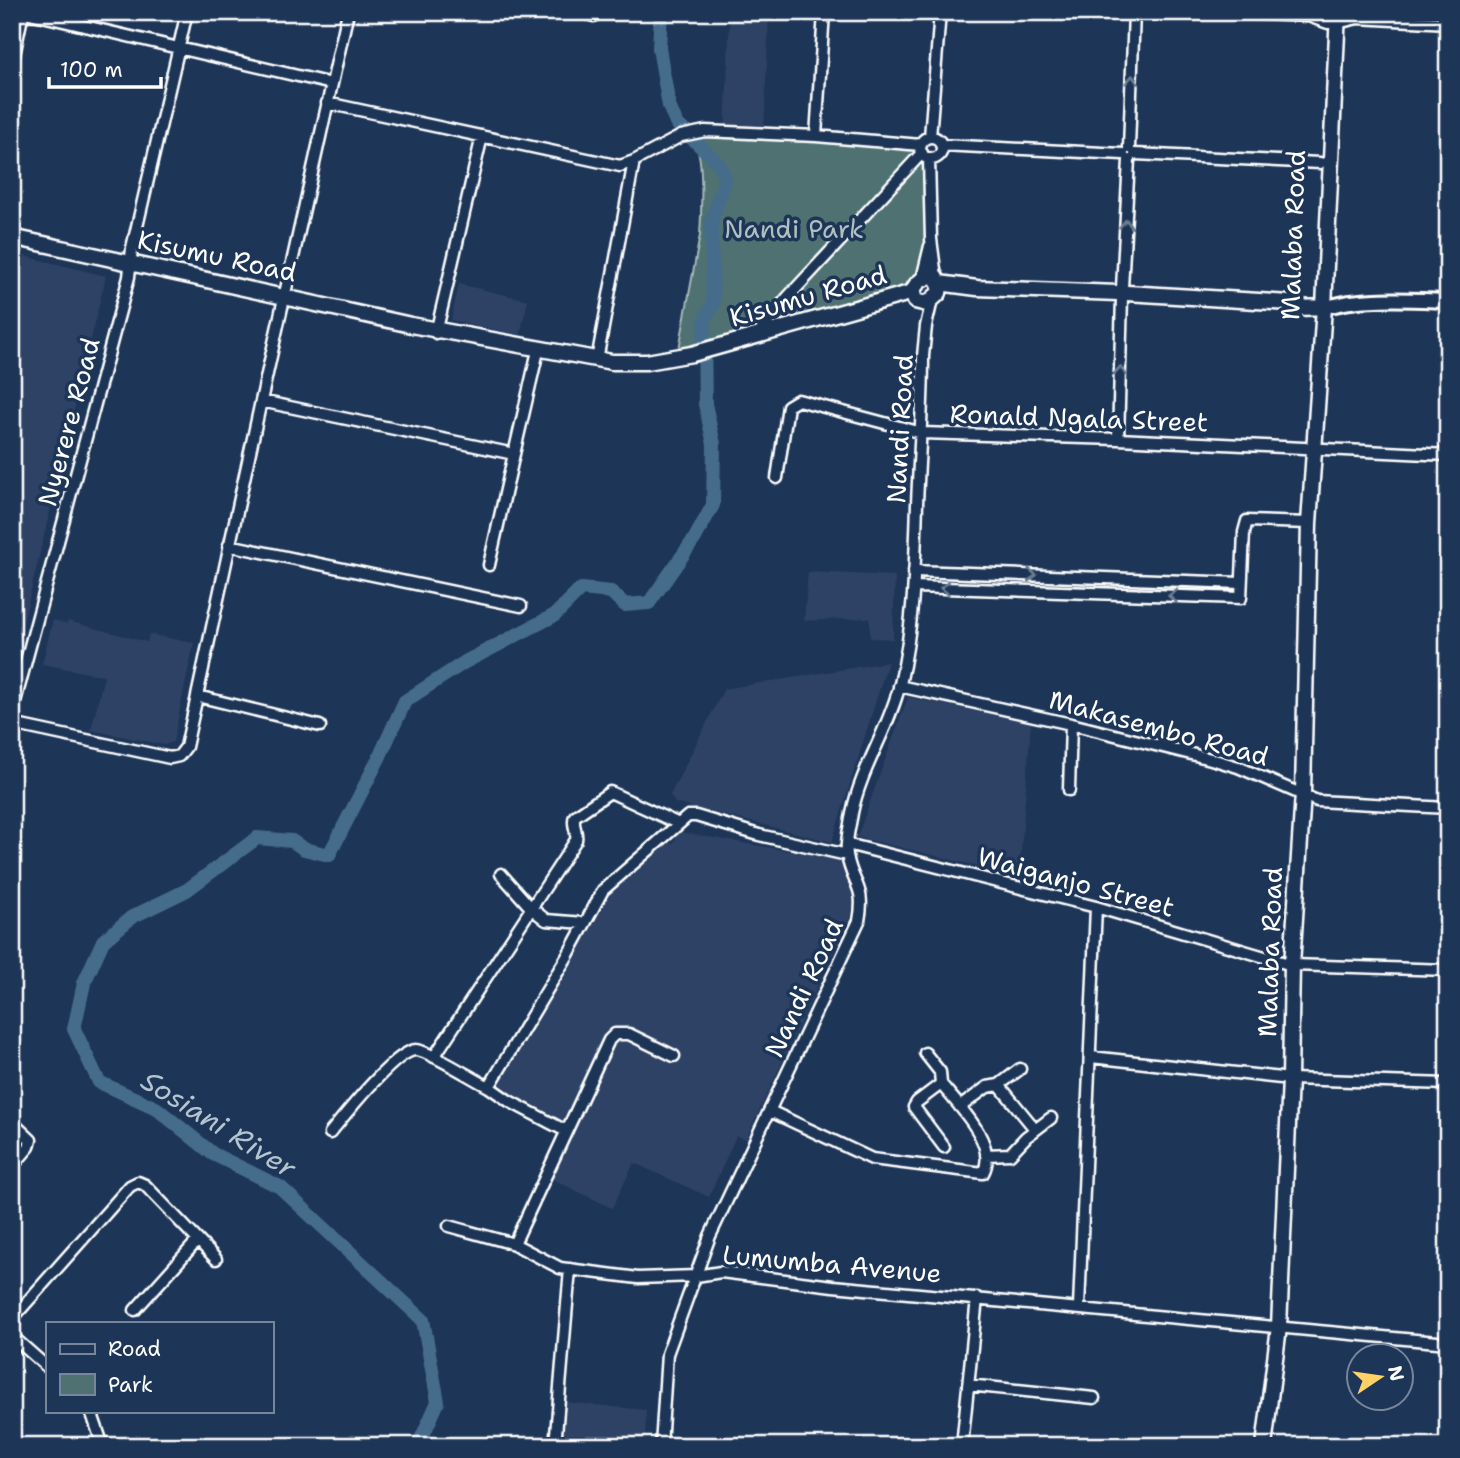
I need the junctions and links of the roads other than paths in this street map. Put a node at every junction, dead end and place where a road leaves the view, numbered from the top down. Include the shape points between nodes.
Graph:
1 (24, 12) edge
2 (187, 12) edge
3 (348, 12) edge
4 (580, 12) edge
5 (824, 12) edge
6 (940, 12) edge
7 (1134, 12) edge
8 (1219, 12) edge
9 (594, 16) dead end
10 (1332, 16) edge
11 (1448, 23) edge
12 (179, 49) junction
13 (12, 65) edge
14 (331, 84) junction
15 (327, 103) junction
16 (482, 136) junction
17 (816, 136) junction
18 (930, 137) junction
19 (942, 145) junction
20 (924, 152) junction
21 (1129, 154) junction
22 (634, 161) junction
23 (1320, 163) junction
24 (12, 237) edge
25 (132, 262) junction
26 (927, 291) junction
27 (1122, 293) junction
28 (285, 296) junction
29 (1448, 301) edge
30 (1319, 303) junction
31 (437, 331) junction
32 (762, 334) junction
33 (716, 350) junction
34 (537, 355) junction
35 (692, 356) junction
36 (597, 360) junction
37 (261, 401) junction
38 (922, 433) junction
39 (1118, 439) junction
40 (1312, 453) junction
41 (514, 454) junction
42 (1448, 455) edge
43 (777, 478) dead end
44 (1309, 523) junction
45 (229, 545) junction
46 (489, 565) dead end
47 (914, 571) junction
48 (1241, 583) junction
49 (914, 587) junction
50 (521, 606) dead end
51 (899, 686) junction
52 (197, 696) junction
53 (12, 713) edge
54 (12, 724) edge
55 (1071, 724) junction
56 (320, 726) dead end
57 (1069, 790) dead end
58 (1303, 793) junction
59 (1448, 808) edge
60 (679, 824) junction
61 (847, 849) junction
62 (501, 874) dead end
63 (1096, 907) junction
64 (531, 908) junction
65 (584, 923) junction
66 (1292, 965) junction
67 (1448, 970) edge
68 (925, 1053) dead end
69 (674, 1056) dead end
70 (434, 1057) junction
71 (1091, 1057) junction
72 (1020, 1069) dead end
73 (1290, 1079) junction
74 (941, 1084) junction
75 (1448, 1084) edge
76 (999, 1085) junction
77 (489, 1087) junction
78 (960, 1107) junction
79 (770, 1111) junction
80 (1051, 1118) dead end
81 (12, 1122) edge
82 (1035, 1129) junction
83 (566, 1131) junction
84 (330, 1133) dead end
85 (944, 1147) dead end
86 (986, 1155) junction
87 (12, 1167) edge
88 (449, 1226) dead end
89 (198, 1240) junction
90 (514, 1244) junction
91 (216, 1259) dead end
92 (570, 1269) junction
93 (696, 1276) junction
94 (976, 1298) junction
95 (1079, 1307) junction
96 (135, 1310) dead end
97 (12, 1319) edge
98 (1279, 1327) junction
99 (12, 1336) edge
100 (1448, 1343) edge
101 (46, 1366) edge
102 (968, 1385) junction
103 (1094, 1398) dead end
104 (91, 1412) edge
105 (103, 1446) edge
106 (555, 1446) edge
107 (662, 1446) edge
108 (962, 1446) edge
109 (1264, 1446) edge

1 - 12 street
1 - 13 street
2 - 12 street, Nyerere Road
3 - 14 street
4 - 9 street
5 - 17 street
6 - 18 street
21 -> 7 street
8 - 10 street
10 - 11 street
10 - 23 highway, Malaba Road
10 - 30 highway
12 - 14 street
12 - 25 street, Nyerere Road
14 - 15 street
15 - 16 street
15 - 28 street
16 - 22 street via 620,166
16 - 31 street
17 - 20 street
17 - 22 street via 705,131 681,136
18 - 19 street
18 - 20 street via 924,140
19 - 20 street via 939,155
19 - 21 street
20 - 26 street, Nandi Road via 931,239
20 - 32 street via 788,297
21 - 23 street
27 -> 21 street
22 - 36 street
23 - 30 highway, Malaba Road
24 - 25 highway, Kisumu Road
25 - 28 highway, Kisumu Road
25 - 53 street, Nyerere Road
26 - 27 highway
26 - 32 highway, Kisumu Road
26 - 33 highway
26 - 38 street, Nandi Road
27 - 30 highway via 1299,307
39 -> 27 street
28 - 31 highway, Kisumu Road
28 - 37 street
29 - 30 main road via 1347,302 1338,298
30 - 40 highway, Malaba Road
31 - 34 highway
31 - 36 highway
32 - 33 highway, Kisumu Road
33 - 35 highway
34 - 35 highway via 607,366 653,365
34 - 41 street
35 - 36 highway via 647,362
37 - 41 street
37 - 45 street
38 - 39 street, Ronald Ngala Street
38 - 43 street, Ronald Ngala Street via 793,401 788,406
38 - 47 street, Nandi Road
39 - 40 street, Ronald Ngala Street
40 - 42 street, Ronald Ngala Street
40 - 44 highway, Malaba Road
41 - 46 street
44 - 48 street via 1247,521
44 - 58 highway, Malaba Road
45 - 50 street
45 - 52 street
47 -> 48 street
47 - 49 street, Nandi Road
48 -> 49 street via 1241,598
49 - 51 street, Nandi Road
51 - 55 street, Makasembo Road
51 - 61 street, Nandi Road via 865,772
52 - 54 street via 186,747 170,758
52 - 56 street
55 - 57 street
55 - 58 street, Makasembo Road via 1211,759
58 - 59 street, Makasembo Road via 1317,801
58 - 66 highway, Malaba Road
60 - 61 street, Waiganjo Street via 696,816 759,835
60 - 64 street via 614,792 604,794 575,816 576,840
60 - 65 street via 607,886
61 - 63 street, Waiganjo Street
61 - 79 street, Nandi Road via 862,896 859,921
62 - 64 street
63 - 66 street, Waiganjo Street
63 - 71 street
64 - 65 street via 546,920
64 - 70 street
65 - 77 street
66 - 67 street, Waiganjo Street
66 - 73 highway, Malaba Road
68 - 74 street via 940,1073
69 - 83 street via 629,1034 615,1034
70 - 77 street
70 - 84 street via 417,1049 402,1055
71 - 73 street
71 - 95 street
72 - 76 street
73 - 75 street
73 - 98 highway, Malaba Road
74 - 78 street
74 - 85 street via 914,1107
76 - 78 street via 987,1087
76 - 82 street
77 - 83 street
78 - 86 street via 985,1143
79 - 86 street via 872,1159 983,1173
79 - 93 street, Nandi Road via 710,1236
80 - 82 street
81 - 87 street via 32,1140
82 - 86 street via 1010,1154
83 - 90 street
88 - 90 street, Lumumba Avenue
89 - 91 street
89 - 96 street
89 - 97 street via 138,1182
90 - 92 street, Lumumba Avenue
92 - 93 street, Lumumba Avenue via 638,1278
92 - 106 street
93 - 94 street, Lumumba Avenue via 721,1272
93 - 107 street, Nandi Road via 667,1354
94 - 95 street, Lumumba Avenue
94 - 102 street
95 - 98 street, Lumumba Avenue
98 - 100 street, Lumumba Avenue
98 - 109 highway, Malaba Road
99 - 101 street
102 - 103 street
102 - 108 street
104 - 105 street

